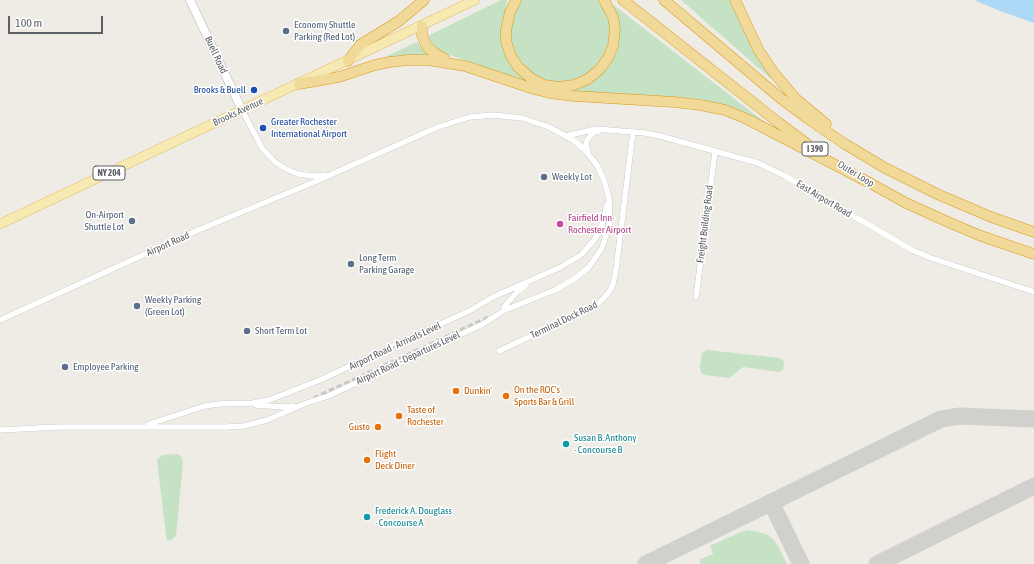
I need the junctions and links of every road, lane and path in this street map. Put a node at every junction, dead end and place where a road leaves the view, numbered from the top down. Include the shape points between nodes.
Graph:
1 (190, 0) edge
2 (424, 0) edge
3 (475, 0) edge
4 (516, 0) edge
5 (604, 0) edge
6 (623, 0) edge
7 (664, 0) edge
8 (735, 0) edge
9 (422, 26) junction
10 (348, 61) junction
11 (465, 66) junction
12 (299, 84) junction
13 (242, 110) junction
14 (607, 130) junction
15 (633, 132) junction
16 (566, 136) junction
17 (715, 152) junction
18 (588, 154) junction
19 (885, 168) junction
20 (337, 172) junction
21 (866, 181) junction
22 (607, 189) junction
23 (16, 216) junction
24 (0, 220) edge
25 (0, 224) edge
26 (1034, 232) edge
27 (1034, 254) edge
28 (543, 275) junction
29 (1034, 292) edge
30 (696, 297) dead end
31 (504, 309) junction
32 (0, 320) edge
33 (499, 351) dead end
34 (242, 403) junction
35 (297, 406) junction
36 (135, 427) junction
37 (0, 430) edge

1 - 13 street, Buell Road
2 - 10 highway via 399,21 360,45
3 - 9 main road, Brooks Avenue / NY 204
4 - 5 highway via 506,26 506,41 511,56 518,67 532,79 544,85 559,87 574,85 588,79 608,58 614,42 614,29
6 - 21 highway, Outer Loop / I 390 via 779,123
7 - 19 highway, Outer Loop / I 390 via 788,104
8 - 19 highway via 762,55 788,90 818,117
9 - 10 main road, Brooks Avenue / NY 204
9 - 11 highway via 423,38 430,50
10 - 12 main road, Brooks Avenue / NY 204
11 - 12 highway via 434,60 403,60 339,77
11 - 21 highway via 550,93 686,103 725,110 761,125
12 - 13 main road, Brooks Avenue / NY 204
13 - 20 street, Airport Road via 262,148 282,167 307,176
13 - 23 main road, Brooks Avenue / NY 204
14 - 15 street, East Airport Road
14 - 16 street, East Airport Road via 596,129
14 - 18 street, East Airport Road via 594,132 587,140
15 - 17 street, East Airport Road via 655,135
15 - 33 street, Terminal Dock Road via 616,270 609,292 591,308
16 - 18 street, Airport Road via 578,143
16 - 20 street, Airport Road via 522,118 476,116 443,125
17 - 29 street, East Airport Road via 758,163 780,173 912,250
17 - 30 street, Freight Building Road
18 - 22 street, Airport Road via 599,168
19 - 26 highway, Outer Loop / I 390 via 969,208
20 - 32 street, Airport Road via 196,231
21 - 27 highway, Outer Loop / I 390 via 948,222
22 - 28 street, Airport Road - Arrivals Level via 606,213 595,239 578,257
22 - 31 street, Airport Road - Departures Level via 610,214 607,236 598,255 582,274 562,286
23 - 24 main road
23 - 25 main road, Brooks Avenue / NY 204
28 - 31 street, Airport Road - Arrivals Level via 518,290
28 - 34 street, Airport Road - Arrivals Level via 315,382 269,400
31 - 35 street, Airport Road - Departures Level via 486,323 328,396
34 - 35 street, Airport Road - Arrivals Level via 283,408
34 - 36 street, Airport Road - Arrivals Level via 211,405 163,421
35 - 36 street, Airport Road - Departures Level via 272,418 223,428
36 - 37 street

